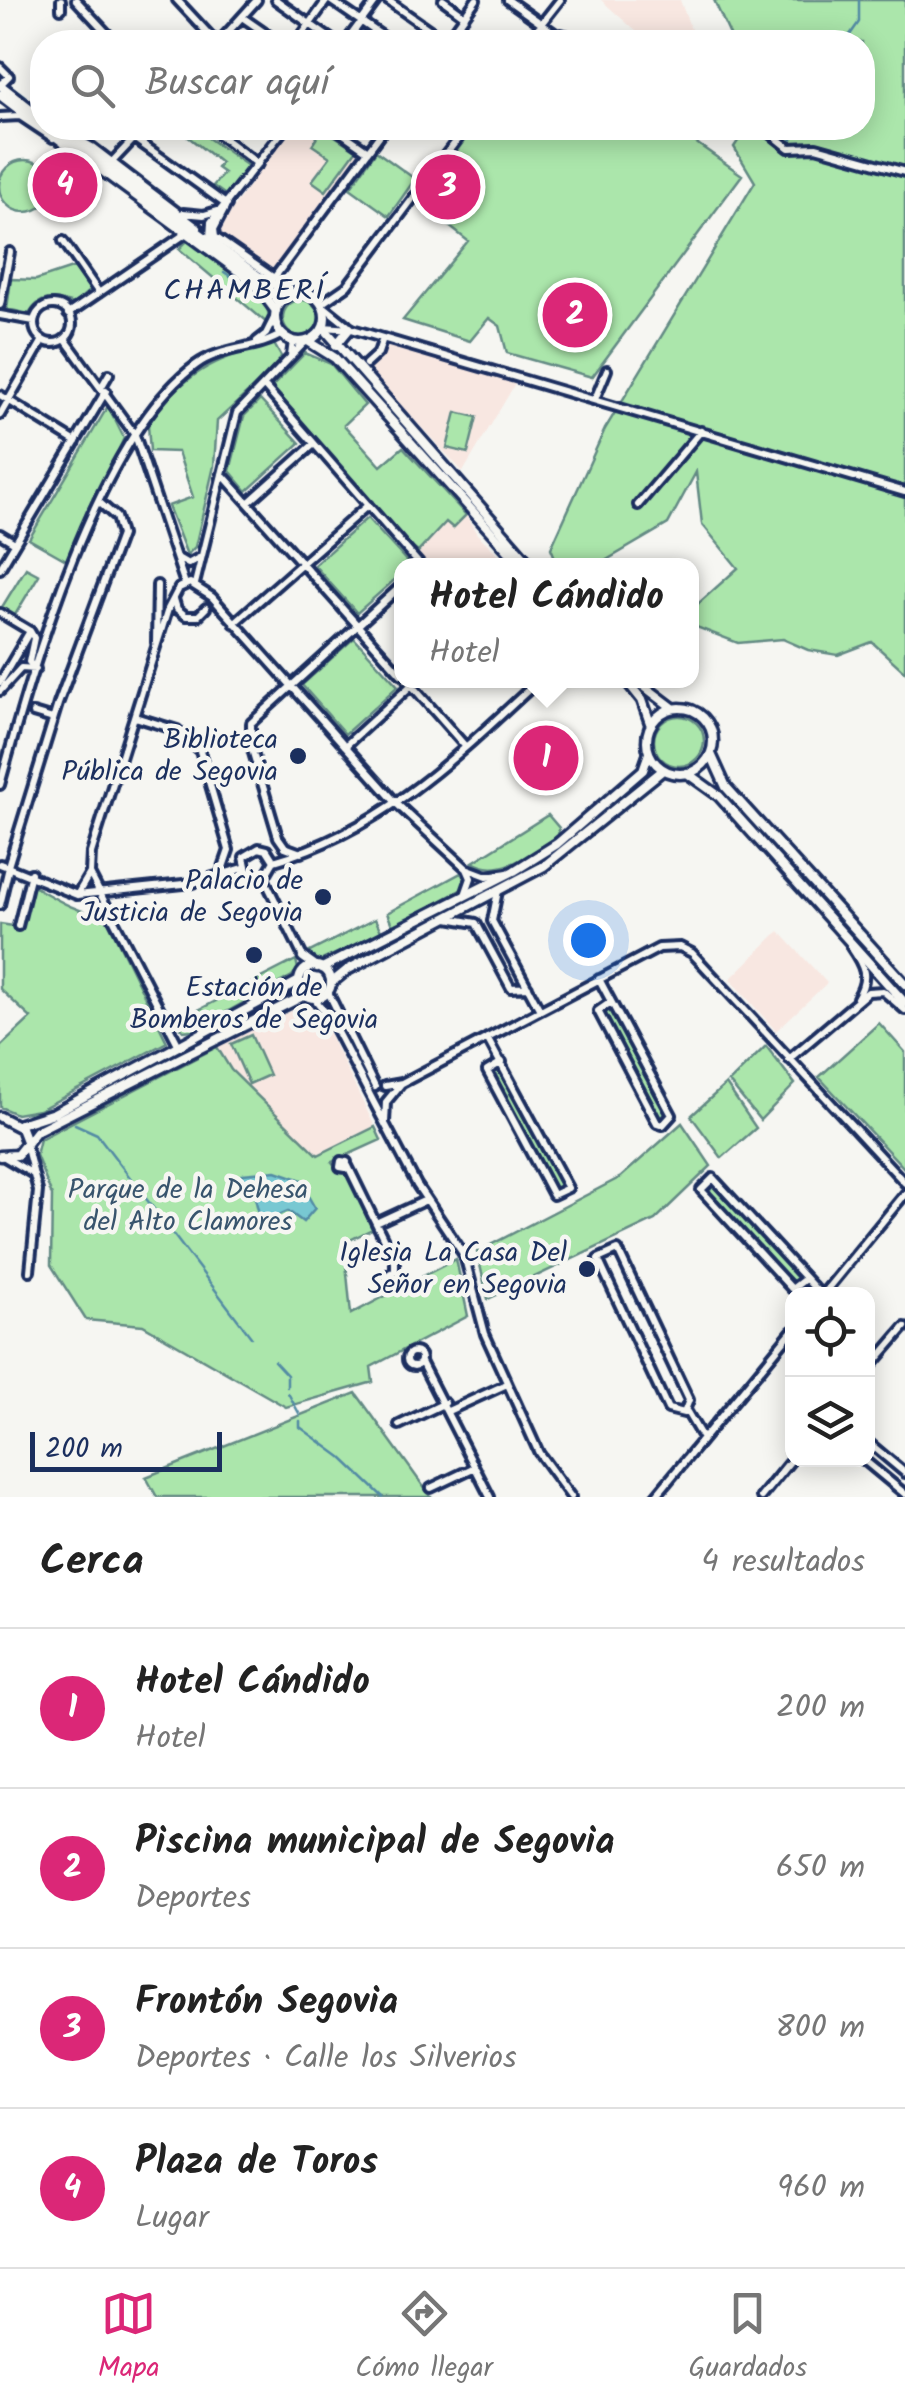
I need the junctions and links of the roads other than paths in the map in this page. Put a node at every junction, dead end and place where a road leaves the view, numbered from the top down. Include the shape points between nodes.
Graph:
1 (76, 0) edge
2 (256, 0) edge
3 (276, 0) edge
4 (328, 0) edge
5 (377, 0) edge
6 (387, 0) edge
7 (443, 0) edge
8 (476, 0) edge
9 (508, 0) edge
10 (560, 0) edge
11 (182, 1) edge
12 (465, 16) junction
13 (242, 17) junction
14 (361, 22) junction
15 (541, 22) junction
16 (310, 24) junction
17 (104, 30) edge
18 (207, 30) edge
19 (229, 30) edge
20 (261, 30) edge
21 (306, 30) edge
22 (318, 30) edge
23 (355, 30) edge
24 (373, 30) edge
25 (429, 30) edge
26 (455, 30) edge
27 (535, 30) edge
28 (550, 30) edge
29 (0, 68) edge
30 (1, 84) edge
31 (0, 95) edge
32 (30, 108) edge
33 (0, 117) edge
34 (30, 117) edge
35 (30, 122) edge
36 (60, 140) edge
37 (60, 140) edge
38 (72, 140) edge
39 (76, 140) edge
40 (132, 140) edge
41 (137, 140) edge
42 (227, 140) edge
43 (276, 140) edge
44 (352, 140) edge
45 (376, 140) edge
46 (457, 140) edge
47 (778, 140) edge
48 (63, 142) junction
49 (368, 151) junction
50 (112, 162) junction
51 (258, 164) junction
52 (905, 172) edge
53 (226, 207) junction
54 (179, 212) junction
55 (185, 234) junction
56 (63, 241) dead end
57 (212, 244) junction
58 (10, 252) dead end
59 (99, 292) junction
60 (292, 294) junction
61 (321, 304) junction
62 (0, 305) edge
63 (276, 313) junction
64 (68, 314) junction
65 (0, 315) edge
66 (34, 321) junction
67 (323, 327) junction
68 (351, 328) junction
69 (282, 334) junction
70 (65, 338) junction
71 (383, 338) junction
72 (43, 340) junction
73 (292, 341) junction
74 (307, 341) junction
75 (252, 344) junction
76 (336, 345) junction
77 (288, 362) junction
78 (366, 364) dead end
79 (607, 370) dead end
80 (109, 374) dead end
81 (264, 386) junction
82 (104, 389) junction
83 (0, 395) edge
84 (596, 397) junction
85 (8, 400) junction
86 (0, 414) edge
87 (701, 431) junction
88 (134, 436) junction
89 (76, 442) junction
90 (314, 444) junction
91 (125, 452) junction
92 (140, 452) junction
93 (221, 473) junction
94 (236, 490) junction
95 (905, 492) edge
96 (216, 497) junction
97 (248, 502) junction
98 (100, 503) junction
99 (638, 504) dead end
100 (368, 505) junction
101 (0, 534) edge
102 (15, 543) junction
103 (202, 553) junction
104 (176, 556) junction
105 (414, 558) edge
106 (515, 558) edge
107 (525, 558) edge
108 (302, 563) junction
109 (0, 568) edge
110 (186, 584) junction
111 (195, 584) junction
112 (157, 585) dead end
113 (206, 592) junction
114 (394, 592) edge
115 (174, 598) junction
116 (206, 608) junction
117 (224, 611) junction
118 (0, 612) edge
119 (181, 614) junction
120 (165, 621) junction
121 (234, 623) junction
122 (357, 625) junction
123 (30, 631) junction
124 (156, 649) junction
125 (394, 666) edge
126 (36, 669) junction
127 (0, 682) edge
128 (290, 684) junction
129 (406, 688) edge
130 (417, 688) edge
131 (531, 688) edge
132 (632, 688) edge
133 (647, 688) edge
134 (0, 691) edge
135 (25, 702) junction
136 (673, 708) junction
137 (32, 713) junction
138 (135, 717) junction
139 (20, 718) junction
140 (53, 720) junction
141 (650, 724) junction
142 (345, 746) junction
143 (464, 746) junction
144 (649, 754) junction
145 (711, 754) junction
146 (663, 770) junction
147 (687, 773) junction
148 (0, 785) edge
149 (398, 806) junction
150 (278, 836) junction
151 (229, 850) junction
152 (267, 850) junction
153 (301, 854) junction
154 (244, 857) junction
155 (274, 861) junction
156 (9, 867) edge
157 (244, 868) junction
158 (466, 868) junction
159 (90, 872) junction
160 (514, 872) junction
161 (30, 873) junction
162 (220, 876) junction
163 (264, 878) junction
164 (498, 891) junction
165 (102, 892) junction
166 (77, 895) junction
167 (464, 899) junction
168 (0, 905) edge
169 (448, 918) junction
170 (830, 918) junction
171 (18, 926) dead end
172 (497, 930) junction
173 (484, 937) junction
174 (303, 957) junction
175 (320, 967) junction
176 (300, 977) junction
177 (599, 979) junction
178 (905, 984) edge
179 (528, 987) junction
180 (329, 988) junction
181 (309, 996) junction
182 (856, 999) junction
183 (611, 1002) junction
184 (905, 1006) edge
185 (540, 1010) junction
186 (487, 1038) junction
187 (179, 1046) junction
188 (789, 1059) junction
189 (502, 1062) junction
190 (402, 1083) junction
191 (376, 1092) junction
192 (388, 1100) junction
193 (0, 1117) edge
194 (384, 1124) junction
195 (0, 1125) edge
196 (15, 1125) junction
197 (25, 1142) junction
198 (2, 1156) edge
199 (348, 1166) dead end
200 (35, 1178) junction
201 (905, 1183) edge
202 (905, 1194) edge
203 (426, 1200) junction
204 (376, 1224) junction
205 (30, 1271) dead end
206 (395, 1272) dead end
207 (804, 1279) junction
208 (814, 1287) edge
209 (828, 1287) edge
210 (905, 1327) edge
211 (785, 1339) edge
212 (420, 1362) dead end
213 (875, 1362) edge
214 (507, 1384) junction
215 (446, 1407) junction
216 (687, 1412) junction
217 (399, 1425) dead end
218 (702, 1438) junction
219 (875, 1448) edge
220 (785, 1467) edge
221 (873, 1467) edge
222 (473, 1468) junction
223 (903, 1472) edge
224 (892, 1483) junction
225 (431, 1488) dead end
226 (905, 1494) edge
227 (490, 1497) edge
228 (571, 1497) edge
229 (654, 1497) edge
230 (761, 1497) edge

1 - 17 street
2 - 13 street
3 - 16 street
4 - 14 street
4 - 16 street
5 - 14 street
6 - 25 street
7 - 12 street
8 - 12 street
9 - 15 street
10 - 15 street
11 - 18 street
12 - 26 street
13 - 19 street
13 - 20 street
14 - 23 street
14 - 24 street
15 - 27 street
15 - 28 street
16 - 21 street
16 - 22 street
29 - 30 street via 9,76
30 - 32 main road
31 - 34 main road
33 - 35 street
36 - 48 main road
37 - 48 street
38 - 57 main road
39 - 50 street
40 - 50 street
41 - 53 street
42 - 51 street
43 - 51 street
44 - 49 street
45 - 49 street
46 - 61 street via 339,296
47 - 52 street via 788,148 816,147
48 - 55 main road
49 - 53 street via 274,278 216,237
50 - 54 street
51 - 53 street
53 - 54 street via 204,215
53 - 57 street via 208,228
54 - 57 street
55 - 59 street via 126,280
55 - 63 main road via 256,284
56 - 59 street
57 - 60 main road
58 - 62 street
59 - 64 street
60 - 61 main road via 308,294
60 - 63 main road
61 - 67 main road
61 - 68 street
63 - 69 main road
63 - 75 street
64 - 66 street via 46,307
64 - 70 street via 72,325
65 - 66 street
66 - 72 street
67 - 68 street
67 - 74 main road
67 - 76 main road
68 - 71 street
68 - 76 main road
69 - 73 main road
69 - 75 street
70 - 72 street
70 - 82 street
71 - 78 street
71 - 84 street
72 - 85 street
73 - 74 main road
73 - 77 street
74 - 77 street
74 - 106 main road via 346,370
75 - 88 street via 195,366
76 - 107 main road
77 - 81 street
79 - 84 street
80 - 82 street
81 - 90 street
81 - 93 street via 239,409
82 - 88 street
82 - 89 street
83 - 85 street
84 - 87 street
85 - 86 street
85 - 89 street
87 - 95 street
87 - 99 street
88 - 91 street
88 - 92 street
89 - 102 street
90 - 97 street
90 - 100 street
91 - 92 street
91 - 98 street
92 - 104 street
93 - 94 street
93 - 96 street
94 - 96 street
94 - 97 street
96 - 103 street
97 - 108 street
98 - 126 street
98 - 140 street via 116,517 121,535
100 - 105 street
100 - 108 street
101 - 102 street
102 - 109 street
103 - 104 street via 192,564
103 - 111 street
104 - 110 street
108 - 121 street
108 - 122 street
110 - 111 street
110 - 115 street
111 - 113 street
112 - 124 street
113 - 116 street
113 - 117 street
114 - 122 street
115 - 119 street
115 - 120 street
116 - 117 street
116 - 119 street via 198,616
117 - 121 street
118 - 123 street
119 - 120 street
120 - 124 street
121 - 128 street
122 - 125 street
122 - 128 street
123 - 126 street via 29,662
123 - 127 street
124 - 138 street
126 - 134 street via 21,668
126 - 135 street
128 - 142 street
128 - 150 street via 249,730
129 - 142 street
130 - 143 street
131 - 143 street
132 - 141 main road
133 - 136 main road
135 - 137 street
135 - 139 street
136 - 141 main road
136 - 145 main road via 688,708 706,720
137 - 139 street
137 - 140 street
138 - 151 street via 194,742
138 - 159 street
139 - 148 street
140 - 156 street
141 - 144 main road
142 - 149 street
143 - 149 street
144 - 146 main road
144 - 160 main road via 626,784
145 - 147 main road
145 - 178 main road via 726,787
146 - 147 main road
146 - 164 main road via 560,854
147 - 170 main road via 719,796
149 - 153 street
149 - 158 street
150 - 152 street
150 - 153 street
151 - 154 street
151 - 162 street
152 - 154 street via 254,848
152 - 155 street
153 - 155 street
154 - 157 street
155 - 163 street
156 - 161 street
156 - 168 street
157 - 162 street
157 - 163 street via 252,878
158 - 160 street via 487,876
158 - 167 street
159 - 165 street
159 - 166 street
160 - 167 main road
161 - 166 street
161 - 171 street
162 - 165 street
163 - 174 street
164 - 169 main road
164 - 172 street via 491,914
165 - 166 street
165 - 187 street
167 - 175 main road
169 - 173 street via 473,922
169 - 180 main road via 346,970
170 - 182 street via 864,966
170 - 184 main road
172 - 173 street
172 - 179 street
173 - 179 street via 510,988
174 - 175 main road
174 - 176 main road
175 - 176 main road
175 - 180 main road
176 - 181 main road
176 - 187 main road
177 - 183 street
177 - 185 street
177 - 188 street via 659,948 684,948
179 - 185 street
180 - 181 main road
180 - 191 street
181 - 191 street
181 - 197 main road
182 - 184 street via 883,991
182 - 188 street
183 - 183 street via 598,1011 657,1123 664,1124 672,1114
185 - 186 street
186 - 189 street
186 - 190 street
187 - 196 main road via 42,1118
188 - 201 street
189 - 189 street via 486,1071 553,1195 568,1188
190 - 191 street
190 - 192 street
191 - 192 street
191 - 192 street
191 - 194 street
192 - 194 street
193 - 196 main road
194 - 203 street
195 - 196 main road
196 - 197 main road
197 - 198 main road via 18,1155
197 - 200 street
198 - 200 street
199 - 204 street
200 - 205 street
202 - 209 street
203 - 204 street
203 - 214 street via 464,1255 481,1325
204 - 206 street
207 - 207 street via 714,1178 701,1190 792,1289
207 - 208 street
210 - 213 street
211 - 218 street
212 - 215 street
214 - 215 street
214 - 228 street via 540,1453
215 - 217 street
215 - 222 street
216 - 216 street via 689,1400 618,1250 598,1259 668,1409
216 - 218 street
218 - 229 street
219 - 223 street
220 - 230 street
221 - 224 street
222 - 225 street
222 - 227 street
223 - 224 street
224 - 226 street

